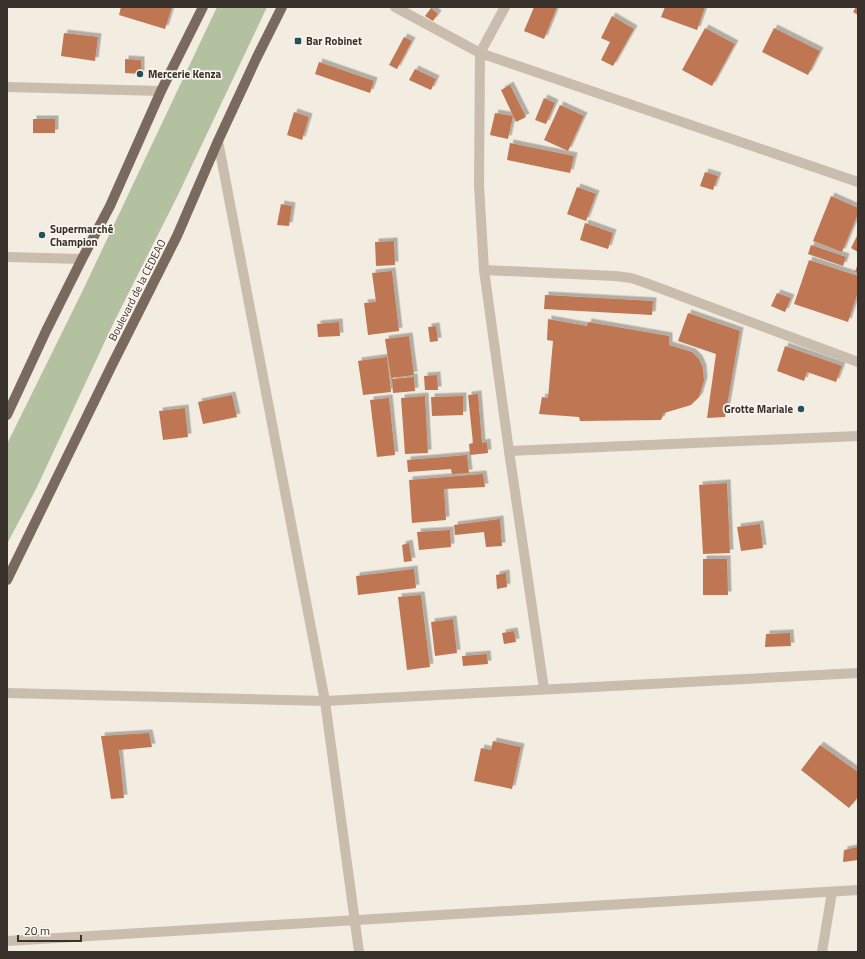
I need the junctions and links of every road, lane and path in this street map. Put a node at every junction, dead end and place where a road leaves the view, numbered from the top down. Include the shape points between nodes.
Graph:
1 (203, 7) edge
2 (282, 7) edge
3 (395, 7) edge
4 (505, 7) edge
5 (480, 53) junction
6 (7, 87) edge
7 (161, 91) junction
8 (218, 141) junction
9 (858, 182) edge
10 (7, 257) edge
11 (82, 259) junction
12 (484, 270) junction
13 (858, 362) edge
14 (7, 416) edge
15 (858, 436) edge
16 (509, 451) junction
17 (7, 580) edge
18 (858, 673) edge
19 (544, 689) junction
20 (7, 693) edge
21 (324, 701) junction
22 (858, 890) edge
23 (832, 892) junction
24 (355, 921) junction
25 (7, 941) edge
26 (359, 952) edge
27 (822, 952) edge

1 - 7 main road
2 - 8 main road, Boulevard de la CEDEAO
3 - 5 street
4 - 5 street
5 - 9 street
5 - 12 street via 479,185
6 - 7 street
7 - 11 main road via 110,206
8 - 17 main road, Boulevard de la CEDEAO via 177,236
8 - 21 street
10 - 11 street
11 - 14 main road
12 - 13 street via 631,278
12 - 16 street
15 - 16 street
16 - 19 street
18 - 19 street
19 - 21 street
20 - 21 street
21 - 24 street
22 - 23 street
23 - 24 street
23 - 27 street
24 - 25 street
24 - 26 street

